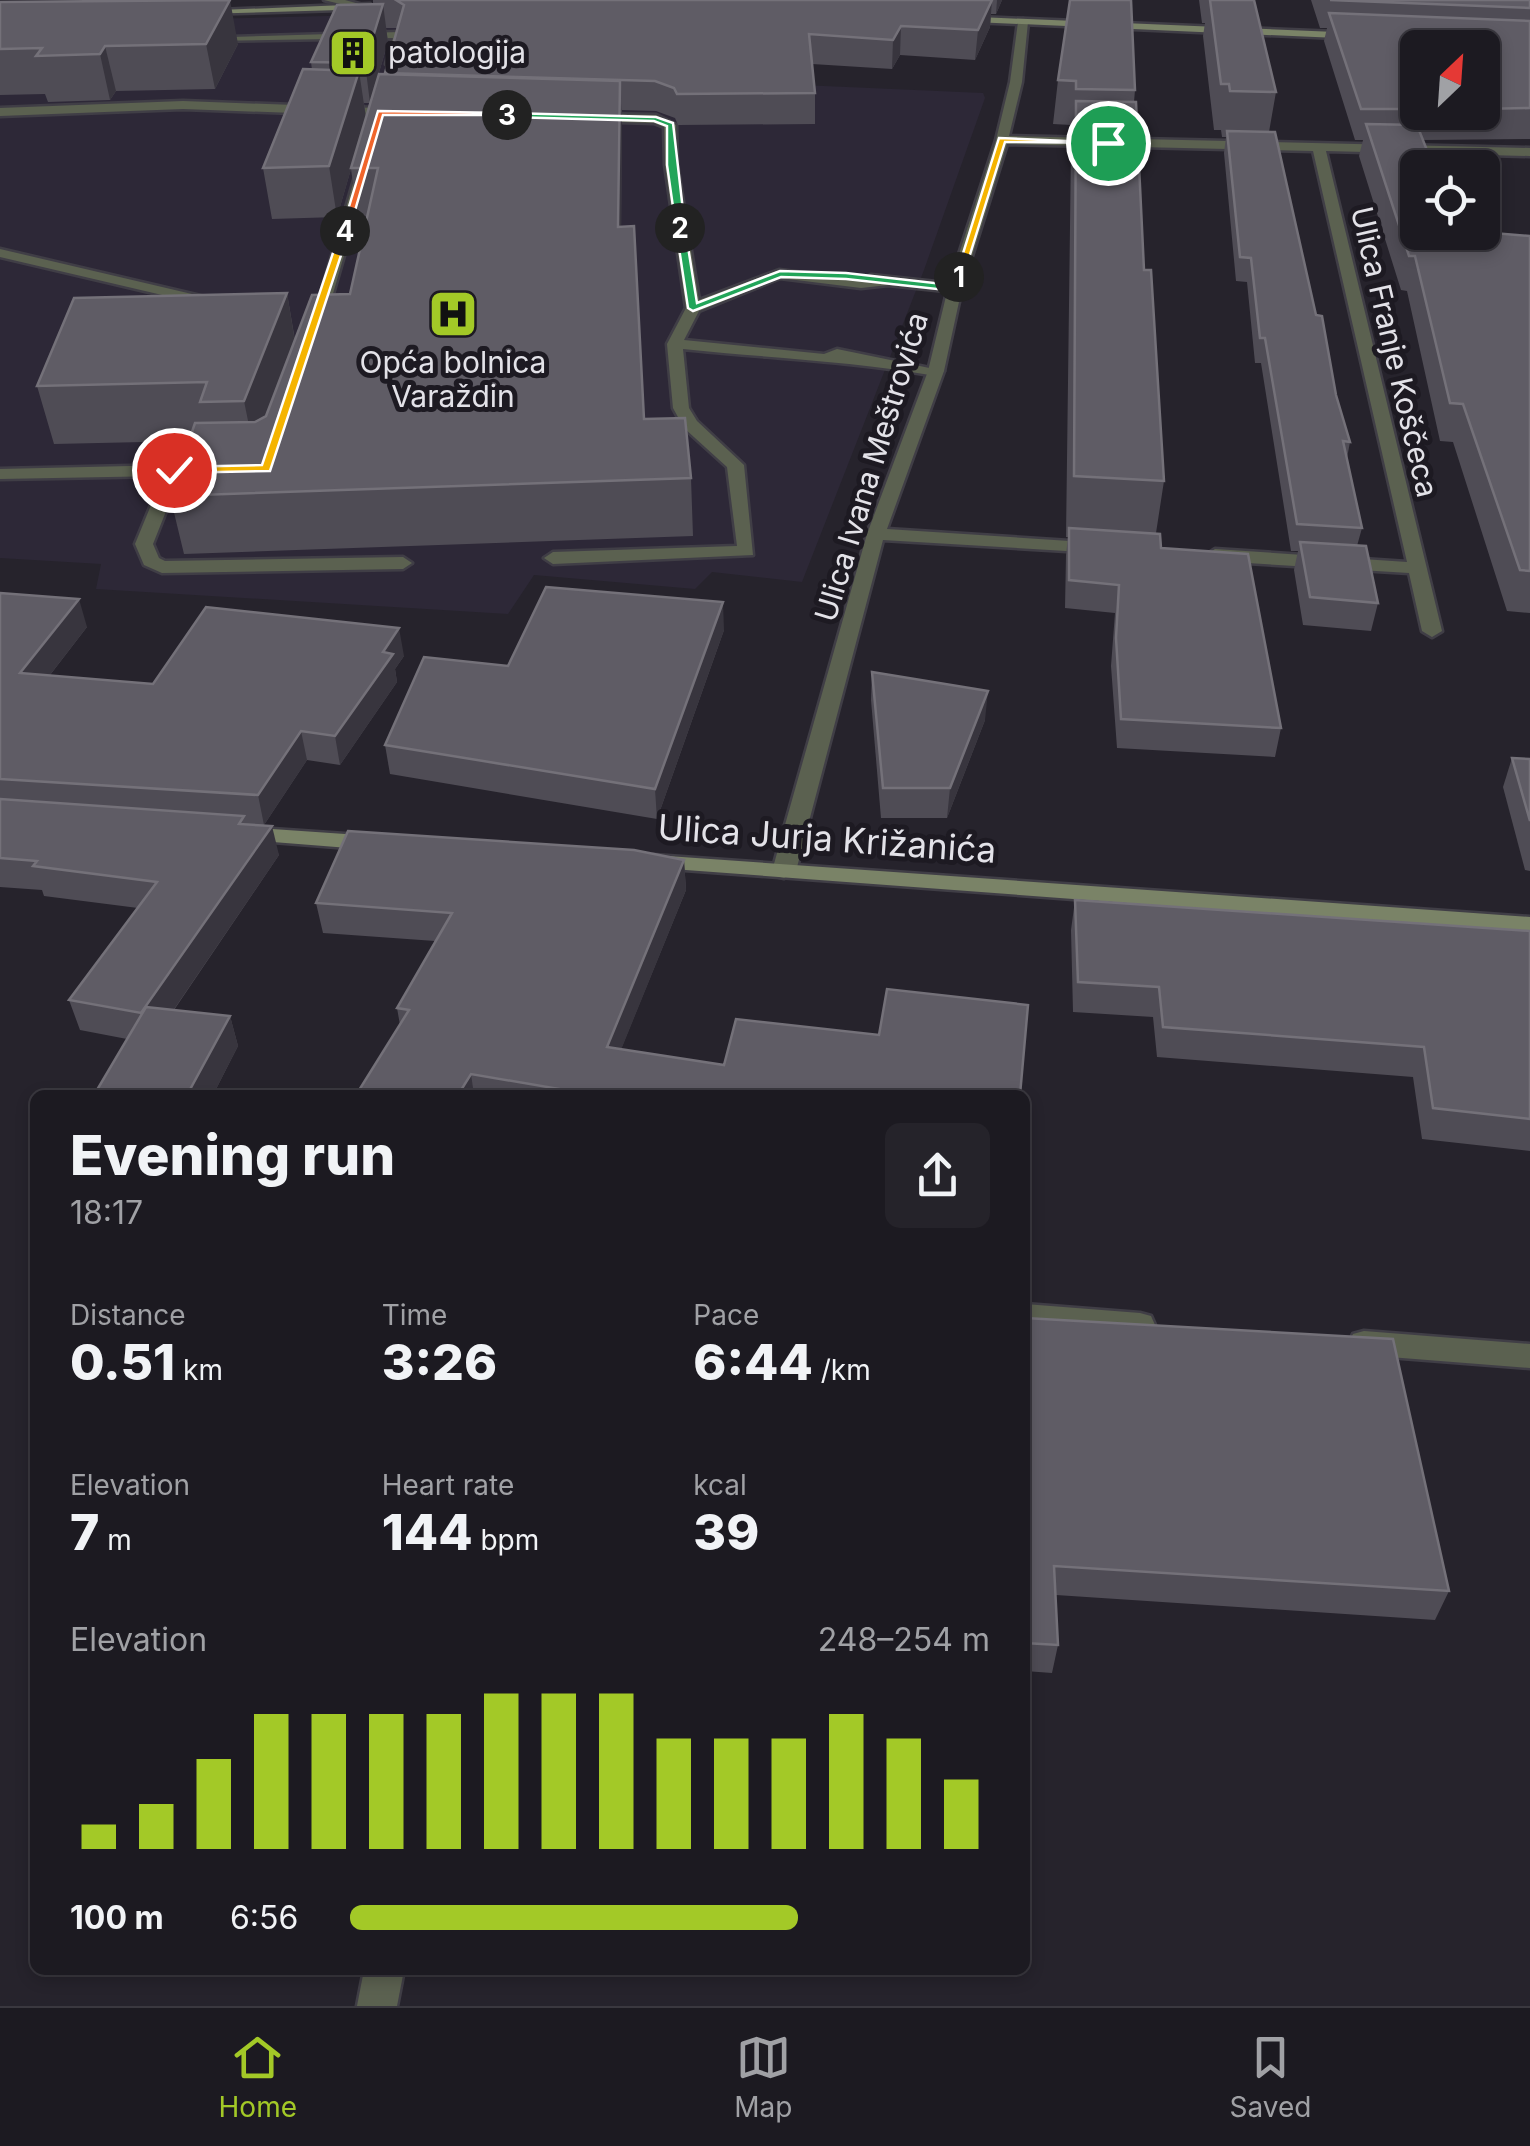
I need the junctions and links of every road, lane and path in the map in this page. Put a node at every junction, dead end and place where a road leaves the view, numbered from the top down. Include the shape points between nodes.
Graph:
1 (328, 0) edge
2 (385, 7) edge
3 (365, 8) junction
4 (1102, 10) edge
5 (180, 11) edge
6 (938, 18) edge
7 (1023, 22) junction
8 (1100, 24) junction
9 (1380, 36) edge
10 (186, 38) edge
11 (388, 81) edge
12 (384, 97) edge
13 (0, 112) edge
14 (380, 112) junction
15 (420, 114) edge
16 (577, 117) edge
17 (375, 130) edge
18 (1002, 140) junction
19 (370, 148) edge
20 (1319, 148) junction
21 (1530, 152) edge
22 (0, 253) edge
23 (955, 288) junction
24 (223, 306) edge
25 (693, 308) junction
26 (297, 323) edge
27 (316, 328) junction
28 (675, 344) junction
29 (308, 350) edge
30 (936, 371) junction
31 (225, 469) edge
32 (174, 470) junction
33 (0, 474) edge
34 (876, 534) junction
35 (1126, 550) edge
36 (1203, 554) edge
37 (553, 558) dead end
38 (403, 563) dead end
39 (1415, 568) junction
40 (1432, 630) dead end
41 (215, 832) edge
42 (391, 844) edge
43 (626, 860) edge
44 (784, 871) junction
45 (1530, 926) edge
46 (1030, 1316) edge
47 (1161, 1327) edge
48 (1336, 1341) edge
49 (1530, 1356) edge
50 (383, 1975) edge
51 (377, 2006) edge

1 - 3 street
2 - 3 main road
3 - 5 main road
4 - 8 street
6 - 7 main road
7 - 8 main road
7 - 18 street, Ulica Ivana Meštrovića
8 - 9 main road
10 - 11 street via 400,35
12 - 14 street
13 - 14 street via 183,105
14 - 15 street
14 - 17 street
16 - 25 street via 670,125
18 - 20 street
18 - 23 street, Ulica Ivana Meštrovića
19 - 27 street
20 - 21 street
20 - 39 street, Ulica Franje Koščeca
22 - 24 street
23 - 25 street via 780,274
23 - 30 street, Ulica Ivana Meštrovića
25 - 28 street
26 - 27 street
27 - 29 street
28 - 30 street via 852,357
28 - 37 street via 685,417 735,464 748,551
30 - 34 street, Ulica Ivana Meštrovića
31 - 32 street
32 - 33 street
32 - 38 street via 144,544 162,567
34 - 35 street
34 - 44 street, Ulica Ivana Meštrovića
36 - 39 street
39 - 40 street, Ulica Franje Koščeca
41 - 42 main road
43 - 44 main road, Ulica Jurja Križanića
44 - 45 main road, Ulica Jurja Križanića
46 - 47 street
48 - 49 street
50 - 51 street

